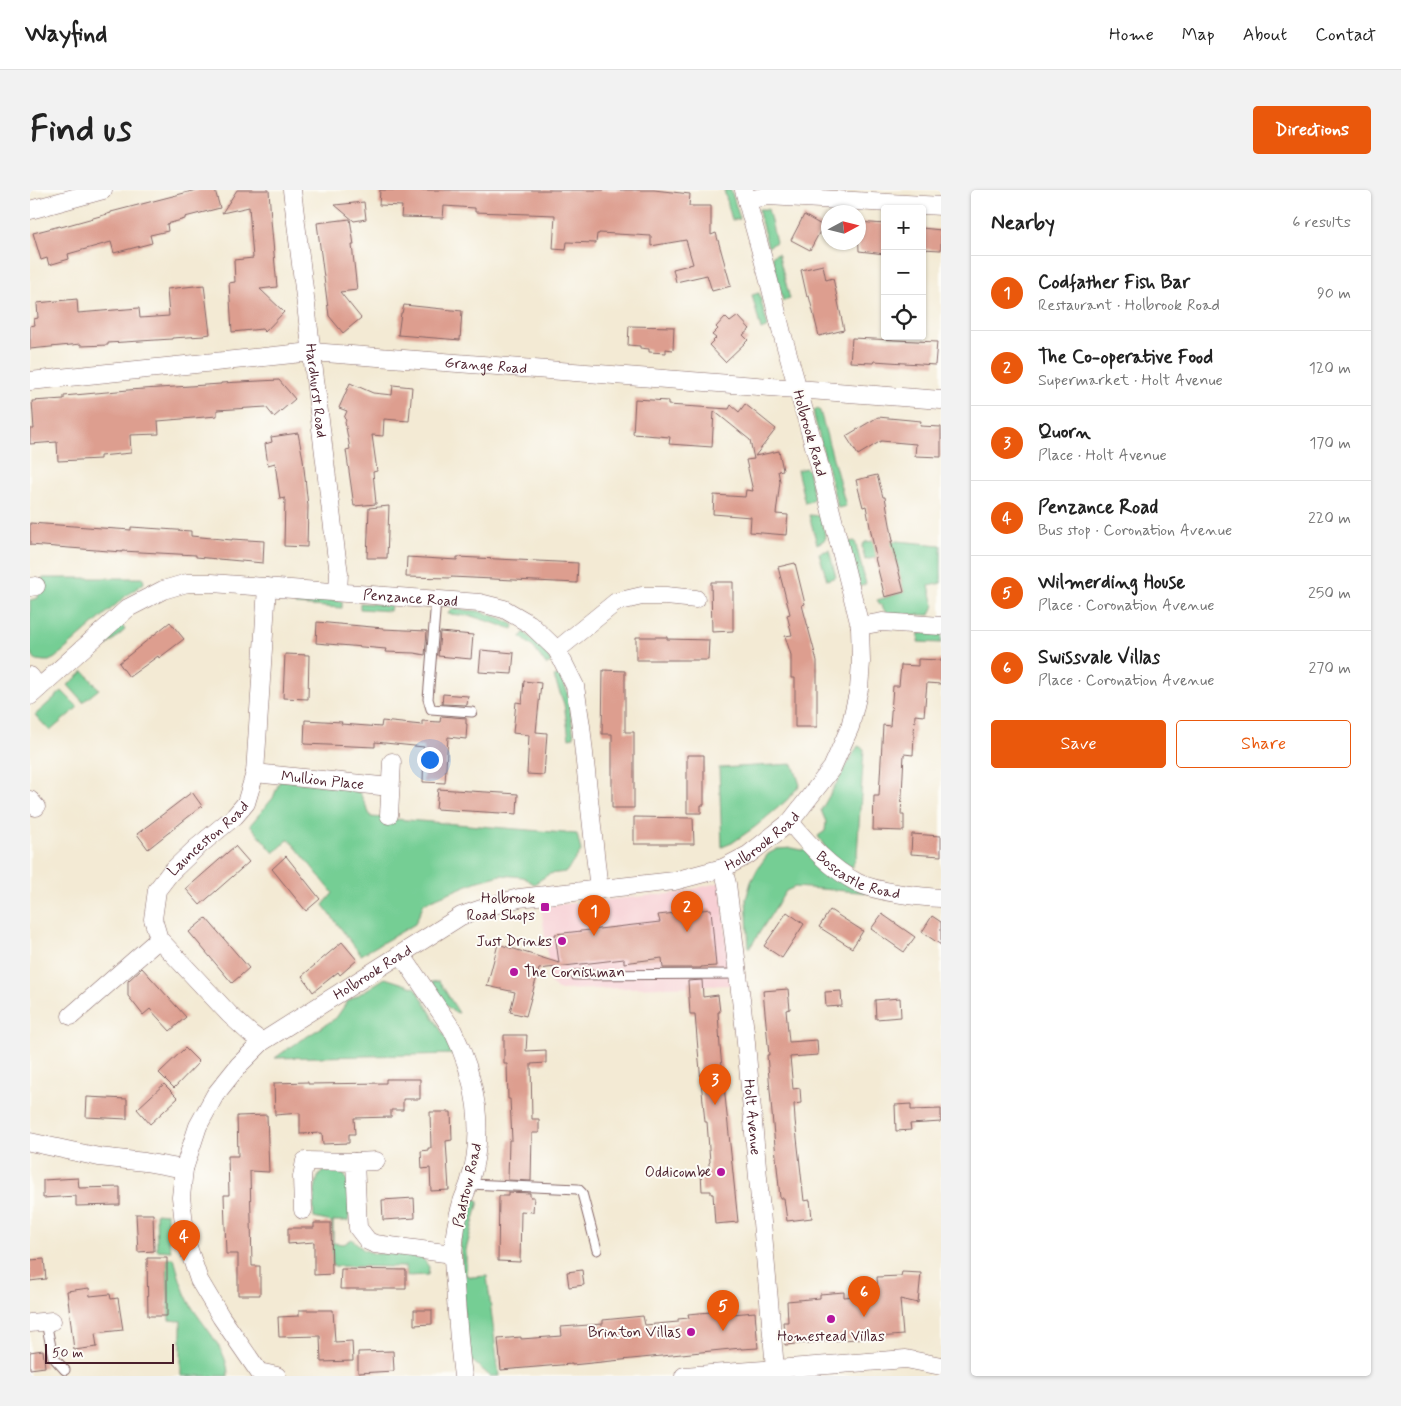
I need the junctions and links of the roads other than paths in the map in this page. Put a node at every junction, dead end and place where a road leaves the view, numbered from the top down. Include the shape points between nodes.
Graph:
1 (103, 190) edge
2 (292, 190) edge
3 (746, 195) edge
4 (941, 206) edge
5 (30, 210) edge
6 (312, 352) junction
7 (30, 381) edge
8 (798, 389) junction
9 (941, 400) edge
10 (267, 588) junction
11 (338, 592) junction
12 (696, 599) dead end
13 (436, 600) junction
14 (860, 626) junction
15 (941, 626) edge
16 (557, 650) junction
17 (33, 686) edge
18 (472, 712) dead end
19 (392, 762) dead end
20 (255, 773) junction
21 (390, 787) junction
22 (389, 815) dead end
23 (790, 822) junction
24 (723, 868) junction
25 (599, 890) junction
26 (941, 898) edge
27 (159, 939) junction
28 (401, 954) junction
29 (738, 974) junction
30 (575, 975) dead end
31 (71, 1016) dead end
32 (262, 1042) junction
33 (30, 1142) edge
34 (376, 1161) dead end
35 (355, 1162) junction
36 (184, 1169) junction
37 (470, 1184) junction
38 (303, 1210) dead end
39 (597, 1250) dead end
40 (453, 1254) junction
41 (43, 1322) edge
42 (941, 1366) edge
43 (775, 1368) junction
44 (65, 1370) dead end
45 (258, 1374) edge
46 (277, 1376) edge
47 (463, 1376) edge
48 (684, 1376) edge

1 - 5 street
2 - 6 street, Hardhurst Road
3 - 4 street
3 - 8 street, Holbrook Road
6 - 7 street, Grange Road
6 - 8 street, Grange Road
6 - 11 street, Hardhurst Road via 339,573
8 - 9 street, Grange Road
8 - 14 street, Holbrook Road
10 - 11 street, Penzance Road
10 - 17 street, Penzance Road via 187,583 163,590 128,608
10 - 20 street, Launceston Road
11 - 13 street, Penzance Road
12 - 16 street via 642,596 616,602
13 - 16 street, Penzance Road via 480,603 504,609 530,624
13 - 18 lane via 428,699 431,709
14 - 15 street via 882,622
14 - 23 street, Holbrook Road via 859,689 850,727 832,768
16 - 25 street, Penzance Road via 575,686
19 - 21 street
20 - 21 street, Mullion Place
20 - 27 street, Launceston Road via 246,802 235,816 194,848 157,890 153,919
21 - 22 street
23 - 24 street, Holbrook Road via 748,855
23 - 26 street, Boscastle Road via 813,848 859,883 888,891
24 - 25 street, Holbrook Road via 674,881
24 - 29 street, Holt Avenue
25 - 28 street, Holbrook Road via 519,898 490,906 461,916
27 - 31 street
27 - 32 street via 230,1015
28 - 32 street, Holbrook Road
28 - 37 street, Padstow Road via 452,1029 471,1077 478,1139
29 - 30 lane
29 - 43 street, Holt Avenue
32 - 36 street, Holbrook Road via 239,1064 215,1095 198,1126
33 - 36 street via 99,1157
34 - 35 street
35 - 38 street via 305,1162
35 - 40 street via 358,1228 368,1241
36 - 45 street, Holbrook Road via 181,1197 186,1241 199,1280
37 - 39 lane via 578,1189 582,1193
37 - 40 street, Padstow Road via 457,1221
40 - 47 street, Padstow Road
41 - 44 lane via 53,1357
42 - 43 street via 906,1359
43 - 48 street
45 - 46 street

